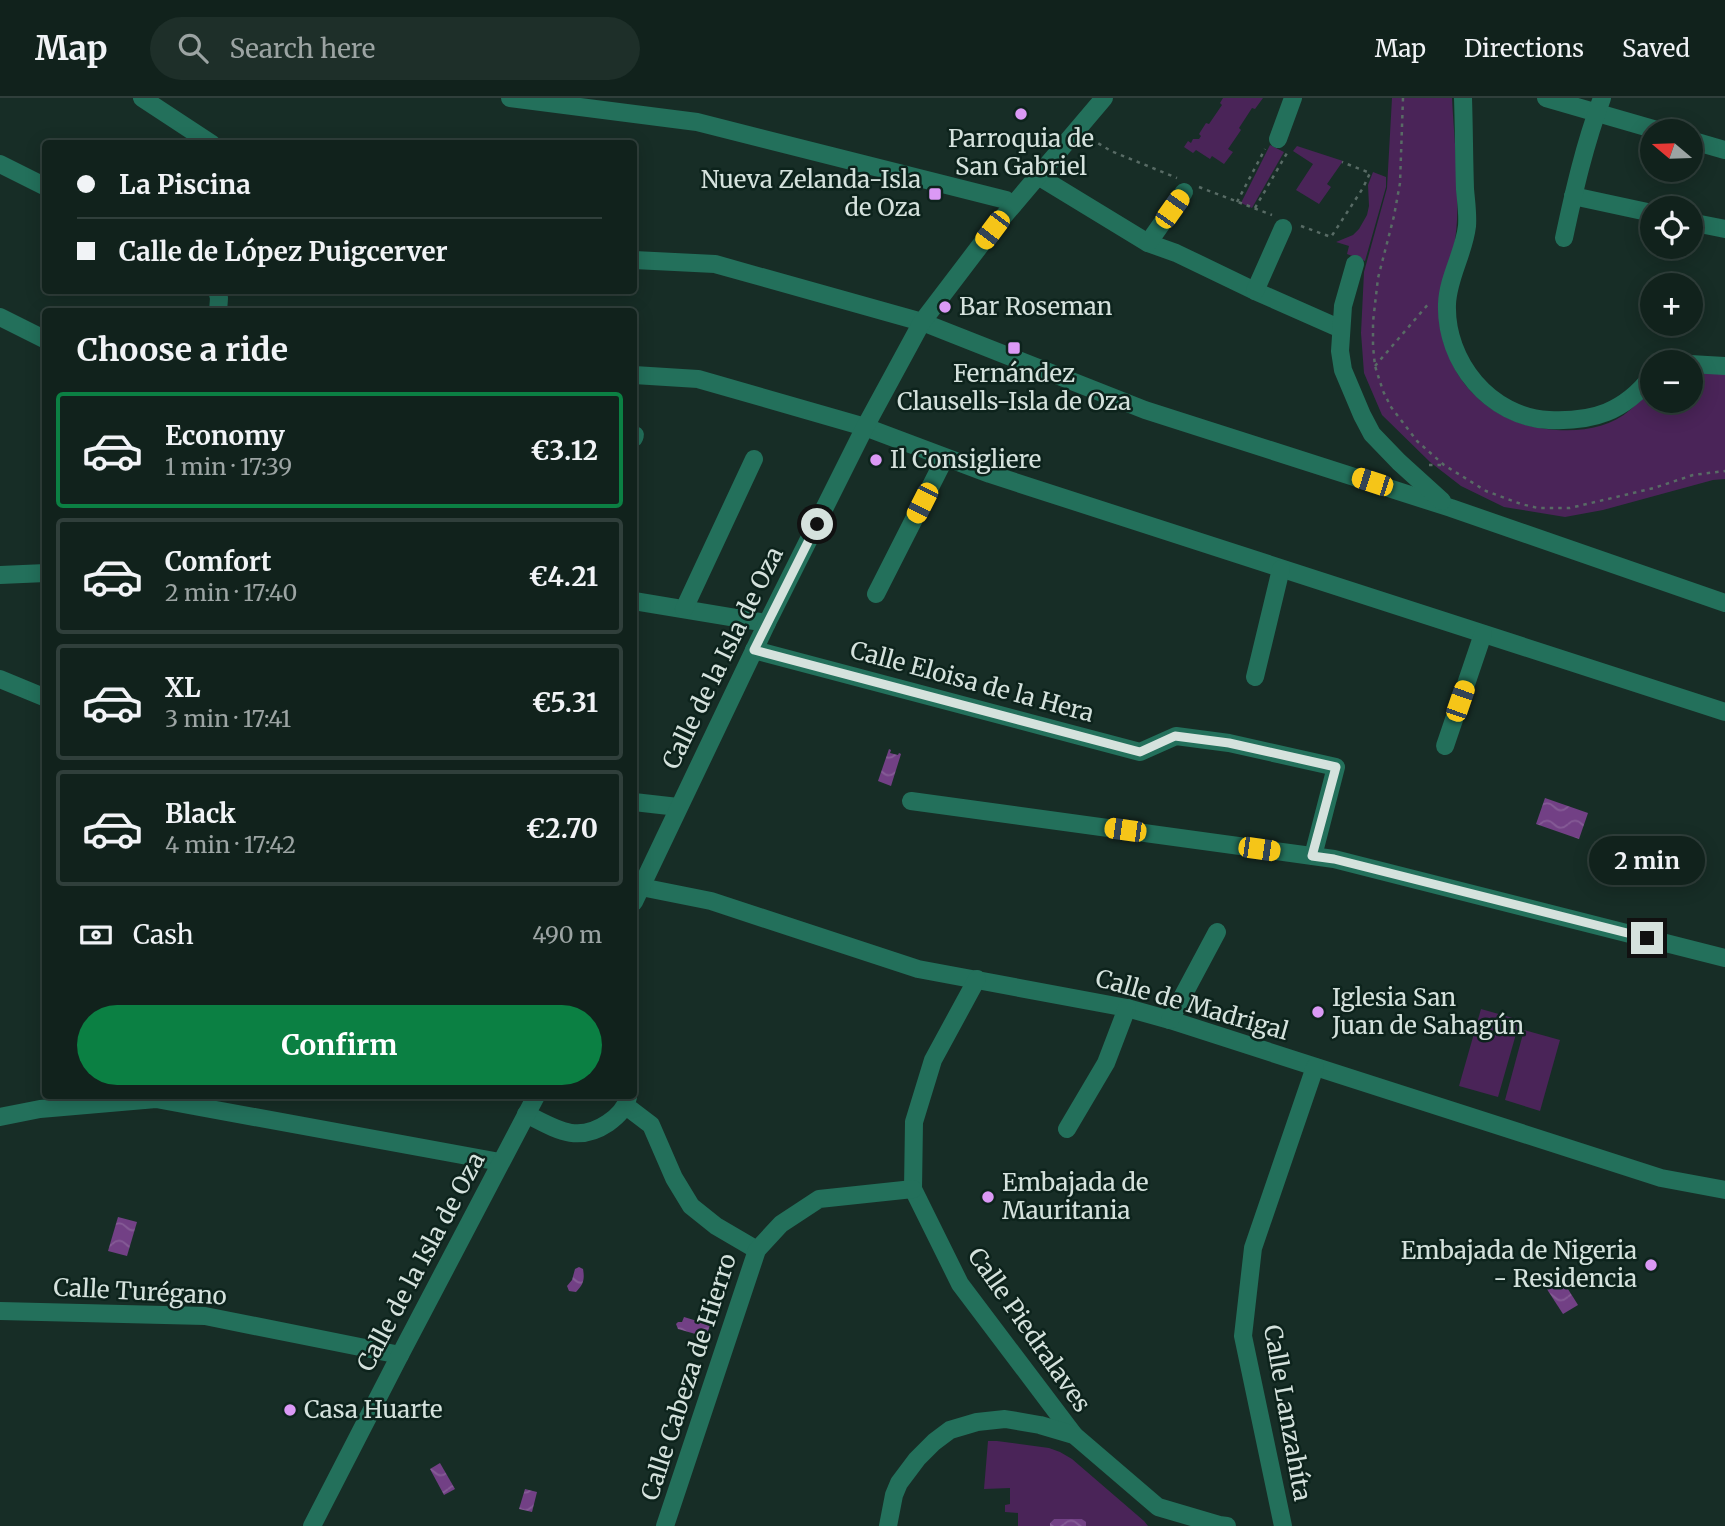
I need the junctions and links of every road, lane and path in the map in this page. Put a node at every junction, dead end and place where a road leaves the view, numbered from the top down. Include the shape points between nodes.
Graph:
1 (142, 98) edge
2 (510, 98) edge
3 (1104, 98) edge
4 (1293, 98) edge
5 (1463, 98) edge
6 (1546, 98) edge
7 (1599, 106) edge
8 (1640, 123) edge
9 (1085, 136) dead end
10 (206, 140) edge
11 (1278, 143) junction
12 (1703, 144) edge
13 (1725, 150) edge
14 (1342, 162) dead end
15 (0, 164) edge
16 (1038, 176) junction
17 (42, 185) edge
18 (1184, 185) junction
19 (1573, 196) junction
20 (1013, 205) junction
21 (1255, 209) dead end
22 (1640, 210) edge
23 (1703, 225) edge
24 (1283, 228) dead end
25 (1725, 229) edge
26 (1331, 237) dead end
27 (1564, 238) dead end
28 (1148, 243) junction
29 (637, 260) edge
30 (1355, 264) dead end
31 (1449, 288) junction
32 (1255, 291) junction
33 (0, 317) edge
34 (922, 321) junction
35 (1341, 329) junction
36 (42, 338) edge
37 (1703, 364) edge
38 (1376, 366) dead end
39 (1725, 366) edge
40 (637, 375) edge
41 (1640, 390) edge
42 (865, 428) junction
43 (945, 458) junction
44 (754, 459) dead end
45 (1451, 508) junction
46 (1281, 569) junction
47 (42, 573) edge
48 (0, 575) edge
49 (876, 594) dead end
50 (637, 601) edge
51 (1725, 603) edge
52 (684, 609) junction
53 (767, 623) junction
54 (1483, 634) junction
55 (754, 650) junction
56 (1255, 677) dead end
57 (0, 679) edge
58 (42, 696) edge
59 (1725, 712) edge
60 (1445, 746) dead end
61 (911, 801) dead end
62 (637, 802) edge
63 (678, 807) junction
64 (1312, 856) junction
65 (637, 894) edge
66 (1217, 932) dead end
67 (1725, 958) edge
68 (976, 979) junction
69 (1127, 1008) junction
70 (1170, 1020) junction
71 (1315, 1067) junction
72 (534, 1099) edge
73 (627, 1101) edge
74 (526, 1114) junction
75 (0, 1117) edge
76 (1067, 1129) dead end
77 (500, 1162) junction
78 (913, 1189) junction
79 (1725, 1190) edge
80 (757, 1250) junction
81 (0, 1311) edge
82 (400, 1354) junction
83 (1074, 1435) junction
84 (1158, 1507) junction
85 (312, 1526) edge
86 (665, 1526) edge
87 (888, 1526) edge
88 (1164, 1526) edge
89 (1227, 1526) edge
90 (1283, 1526) edge

1 - 10 street
2 - 20 street via 697,122
3 - 16 street, Calle de la Isla de Oza
4 - 11 street
5 - 31 street via 1466,226
6 - 7 street
7 - 8 street
7 - 19 street
9 - 18 path
11 - 18 path via 1239,202
11 - 21 path
12 - 13 street
14 - 26 path via 1370,173
15 - 17 street
16 - 20 street, Calle de la Isla de Oza
16 - 28 street
18 - 28 street
19 - 22 street
19 - 27 street
20 - 34 street, Calle de la Isla de Oza
23 - 25 street
24 - 32 street
28 - 32 street
29 - 34 street via 715,264
30 - 35 street
31 - 38 path via 1441,289
31 - 41 street via 1449,323 1458,357 1493,401 1527,417 1567,420 1606,413
32 - 35 street
33 - 36 street
34 - 42 street, Calle de la Isla de Oza
34 - 45 street via 1145,410
35 - 45 street via 1343,370 1372,434
37 - 39 street
40 - 42 street via 698,379
42 - 43 street
42 - 53 street, Calle de la Isla de Oza
43 - 46 street
43 - 49 street
44 - 52 street
45 - 51 street
46 - 54 street
46 - 56 street
47 - 48 street
50 - 52 street
52 - 53 street
53 - 55 street, Calle de la Isla de Oza
54 - 59 street
54 - 60 street
55 - 63 street, Calle de la Isla de Oza
55 - 64 street, Calle Eloisa de la Hera via 1140,752 1175,736 1336,767
57 - 58 street
61 - 64 street
62 - 63 street
63 - 65 street, Calle de la Isla de Oza
64 - 67 street
65 - 68 street, Calle de Madrigal via 711,901 918,969
66 - 70 street
68 - 69 street, Calle de Madrigal
68 - 78 street, Calle Piedralaves via 933,1060 914,1122
69 - 70 street, Calle de Madrigal
69 - 76 street via 1106,1063
70 - 71 street, Calle de Madrigal
71 - 79 street, Calle de Madrigal via 1661,1178
71 - 90 street, Calle Lanzahíta via 1253,1248 1243,1336
72 - 74 street, Calle de la Isla de Oza
73 - 74 street via 612,1121 581,1134 557,1130
73 - 80 street via 651,1125 691,1206
74 - 77 street, Calle de la Isla de Oza
75 - 77 street via 156,1099
77 - 82 street, Calle de la Isla de Oza
78 - 80 street, Calle Cabeza de Hierro via 819,1199 781,1224
78 - 83 street, Calle Piedralaves via 960,1284
80 - 86 street, Calle Cabeza de Hierro
81 - 82 street, Calle Turégano via 205,1316
82 - 85 street, Calle de la Isla de Oza
83 - 84 street
83 - 87 street via 1004,1419 950,1430 900,1483
84 - 88 street
84 - 89 street

